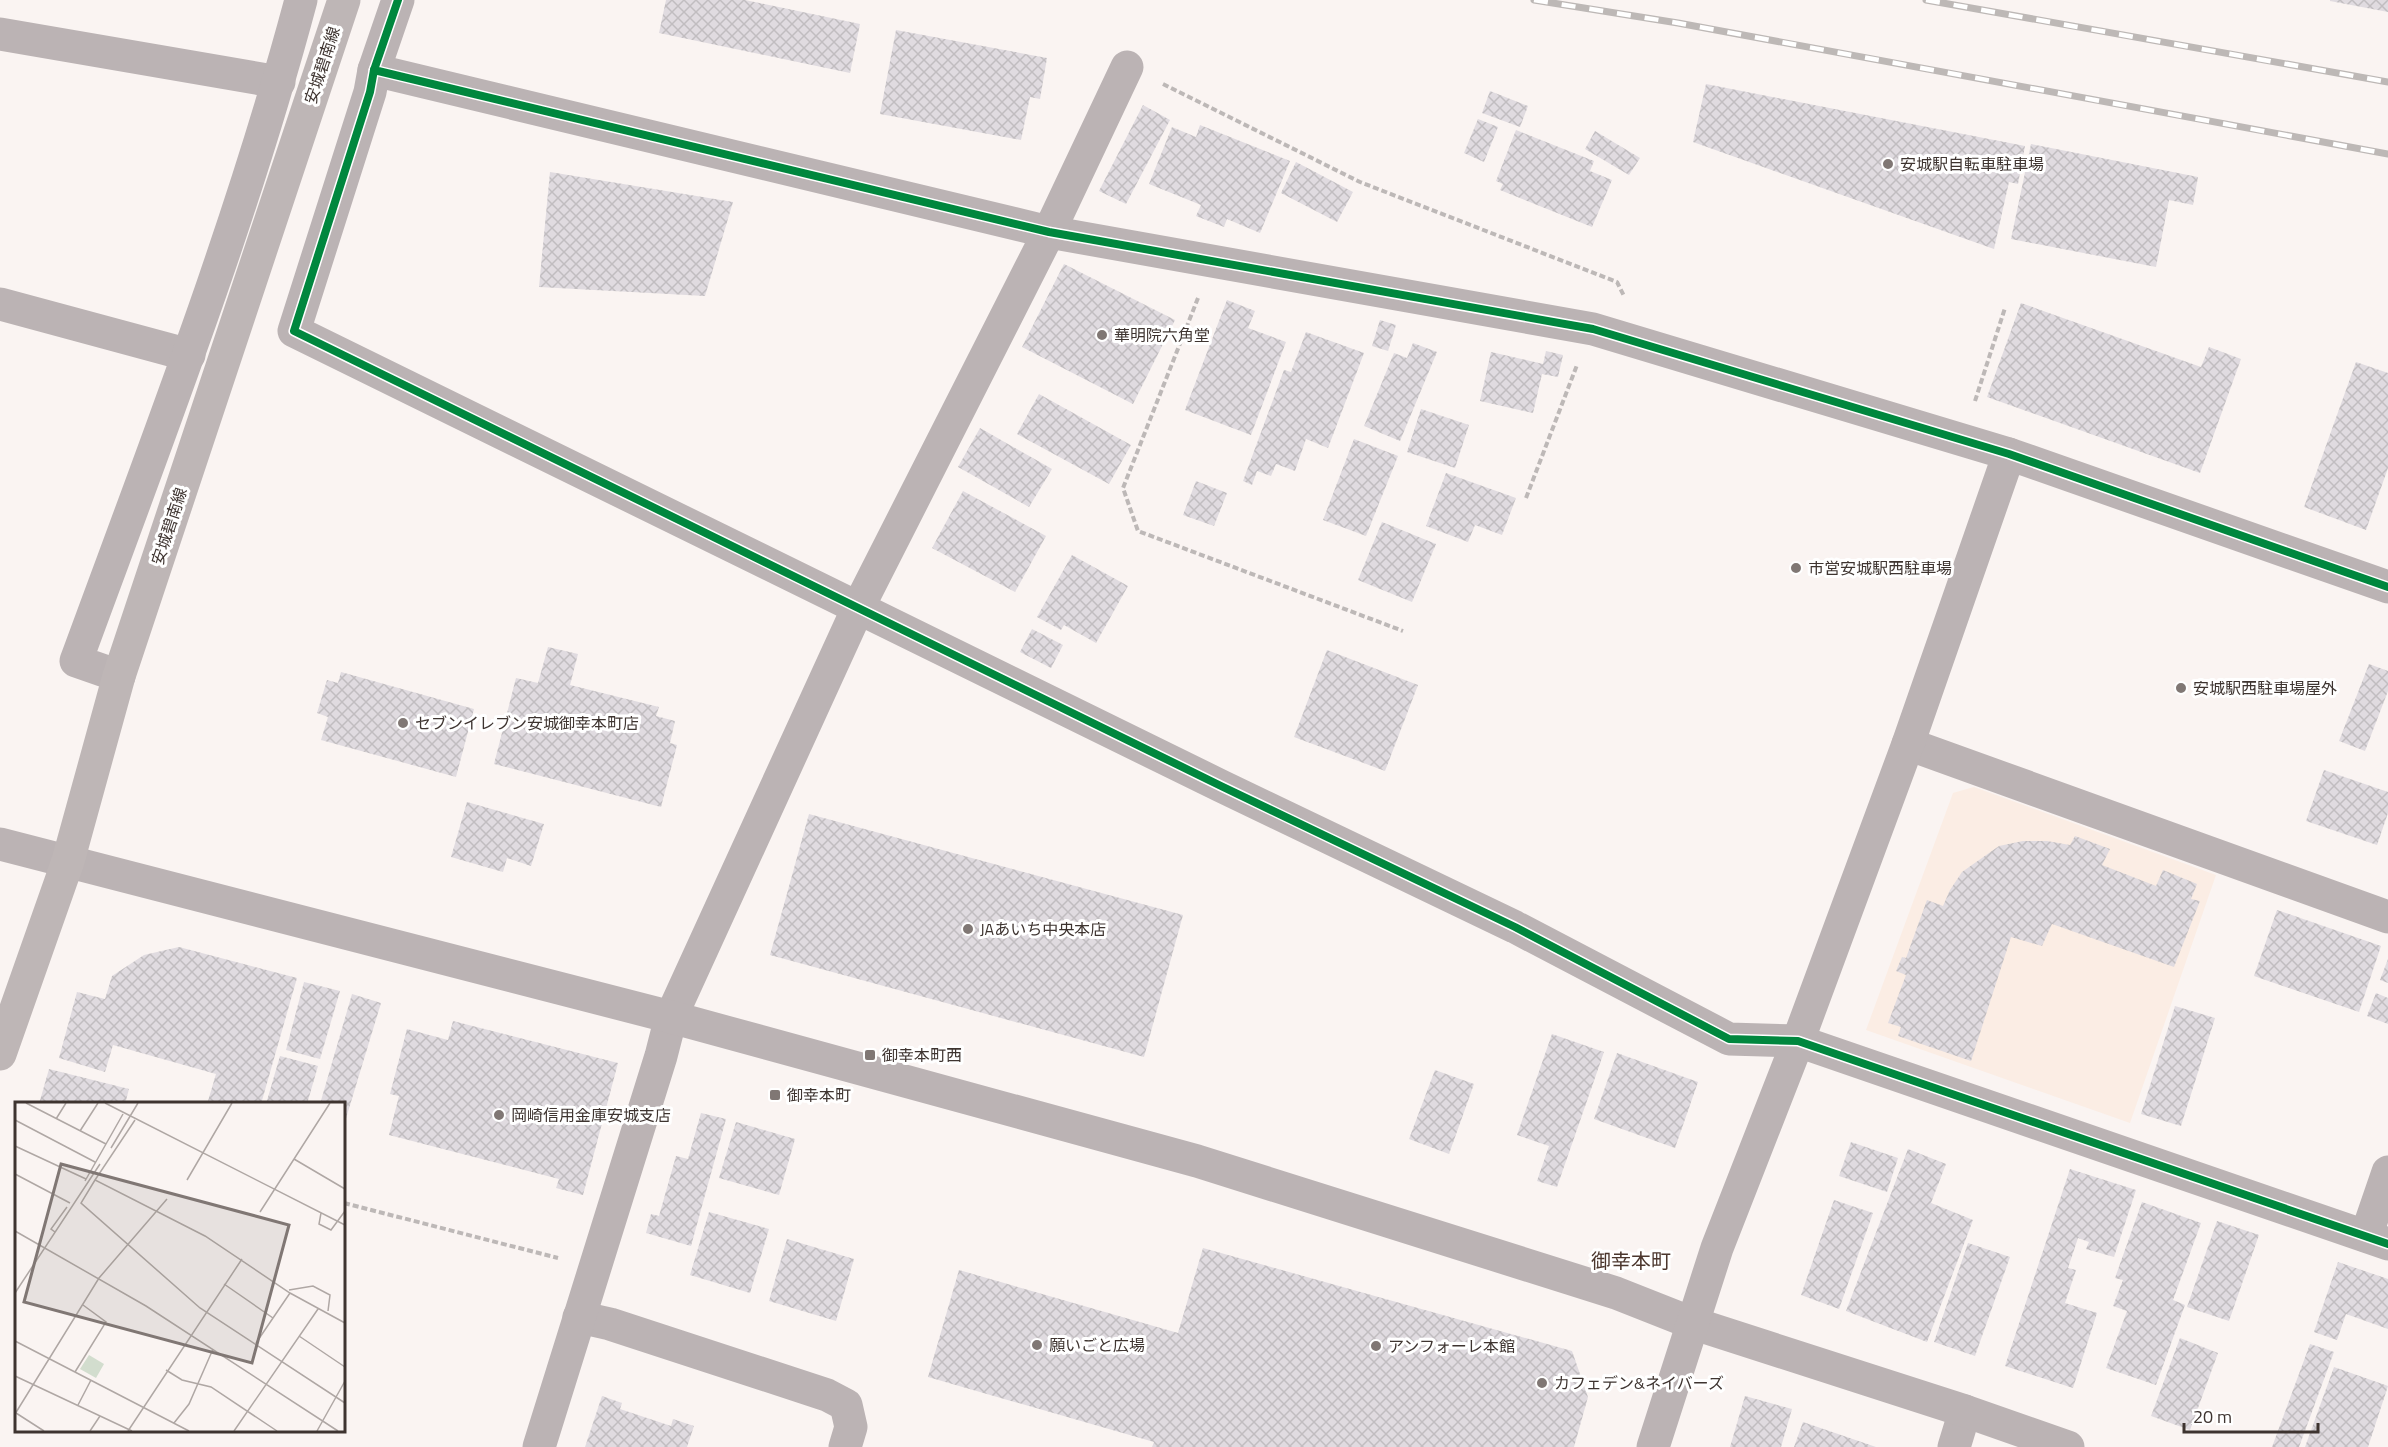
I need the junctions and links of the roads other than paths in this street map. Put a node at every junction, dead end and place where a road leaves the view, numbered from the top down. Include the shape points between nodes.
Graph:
1 (301, 0) edge
2 (344, 0) edge
3 (398, 0) edge
4 (0, 34) edge
5 (1127, 67) road end
6 (374, 70) junction
7 (279, 82) junction
8 (1049, 232) junction
9 (0, 304) edge
10 (189, 355) junction
11 (2009, 454) junction
12 (2388, 587) edge
13 (858, 608) junction
14 (119, 676) junction
15 (1908, 744) junction
16 (0, 844) edge
17 (68, 861) junction
18 (2388, 917) edge
19 (671, 1017) junction
20 (1798, 1041) junction
21 (0, 1054) edge
22 (2388, 1172) edge
23 (2377, 1240) edge
24 (579, 1317) junction
25 (1692, 1323) junction
26 (1965, 1411) junction
27 (539, 1447) edge
28 (845, 1447) edge
29 (1653, 1447) edge
30 (1954, 1447) edge
31 (2068, 1447) edge

1 - 7 street
2 - 14 main road, 安城碧南線
3 - 6 street
4 - 7 street
5 - 8 street
6 - 8 street
6 - 13 street via 294,331
7 - 10 street
8 - 11 street via 1593,329
8 - 13 street
9 - 10 street
10 - 14 street via 76,661
11 - 12 street
11 - 15 street
13 - 19 street
13 - 20 street via 1515,927 1729,1040
14 - 17 main road, 安城碧南線
15 - 18 street
15 - 20 street
16 - 17 street
17 - 19 street
17 - 21 main road, 安城碧南線
19 - 24 street
19 - 25 street via 1197,1161 1616,1293
20 - 23 street
20 - 25 street
22 - 23 street
24 - 27 street
24 - 28 street via 827,1395 846,1406 851,1427
25 - 26 street
25 - 29 street
26 - 30 street
26 - 31 street

